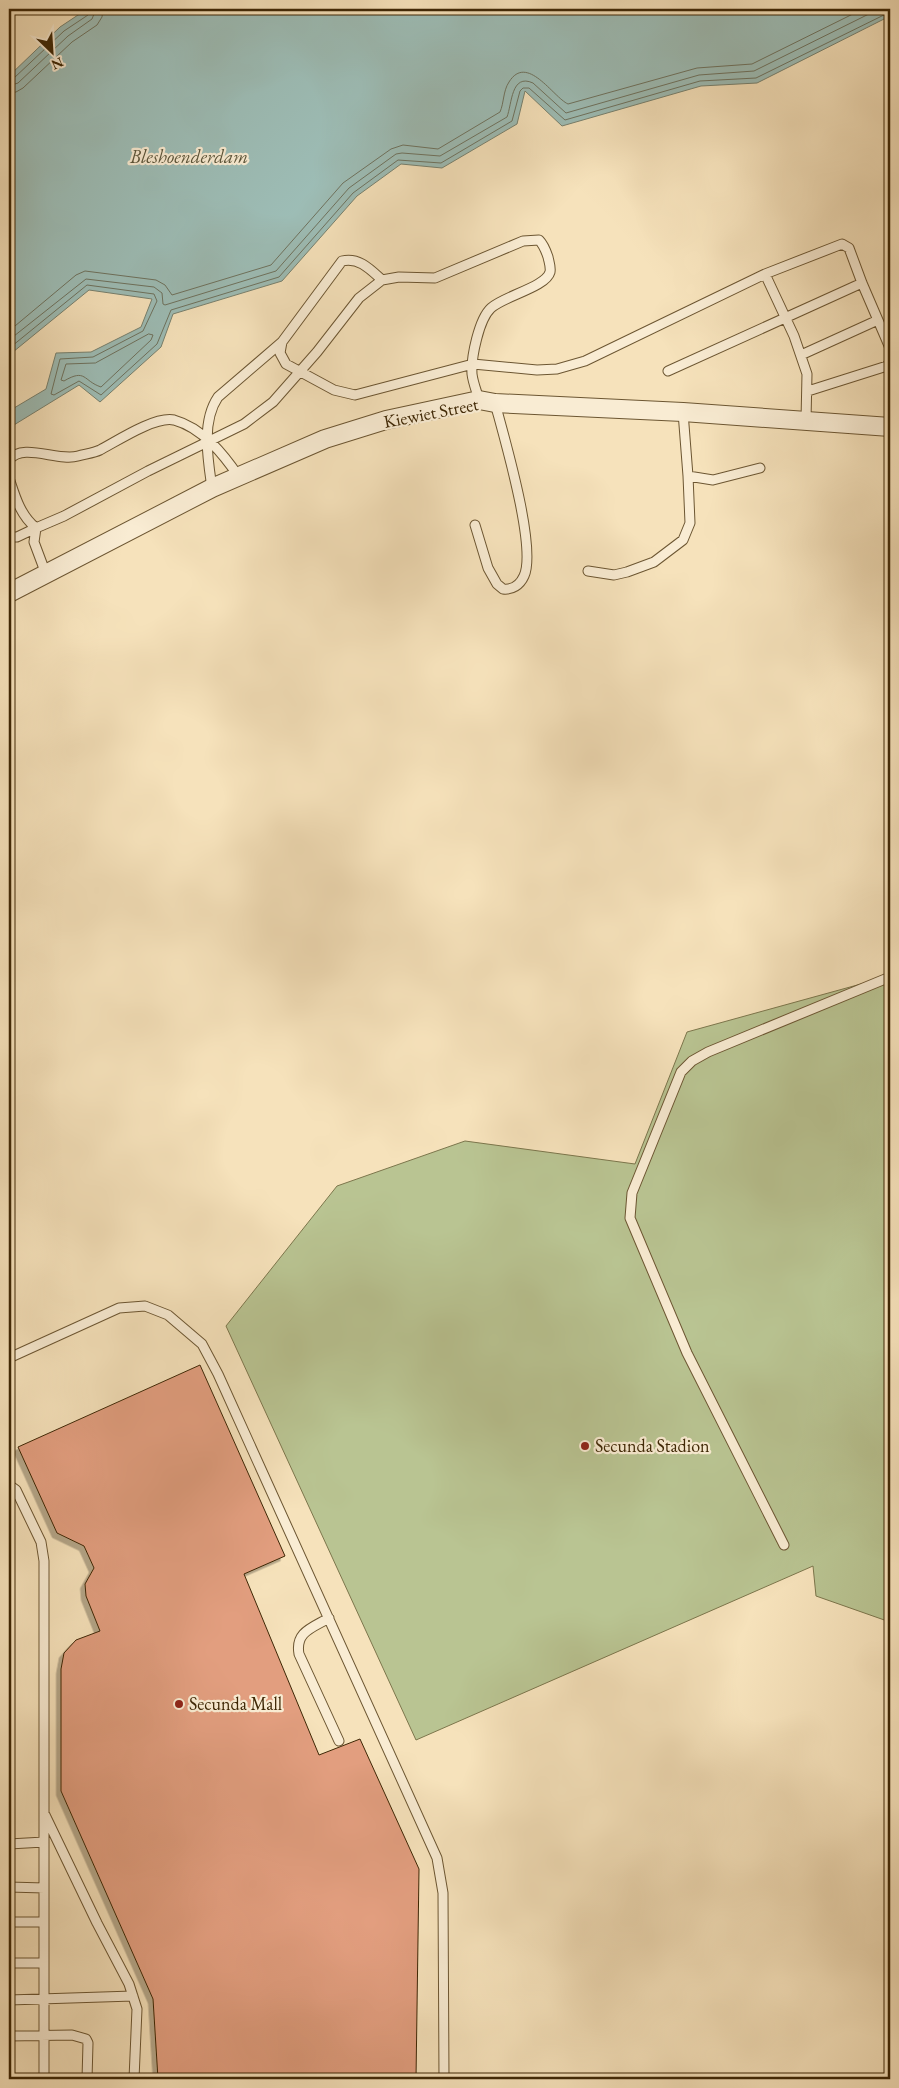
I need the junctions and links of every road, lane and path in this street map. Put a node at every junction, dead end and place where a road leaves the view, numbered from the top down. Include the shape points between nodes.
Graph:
1 (764, 274) junction
2 (382, 280) junction
3 (862, 283) junction
4 (786, 317) junction
5 (878, 320) junction
6 (282, 342) junction
7 (890, 348) edge
8 (801, 355) junction
9 (890, 362) edge
10 (473, 364) junction
11 (299, 371) junction
12 (668, 371) dead end
13 (808, 391) junction
14 (487, 402) junction
15 (683, 412) junction
16 (806, 420) junction
17 (890, 428) edge
18 (208, 441) junction
19 (10, 458) edge
20 (760, 468) dead end
21 (688, 476) junction
22 (239, 477) junction
23 (9, 478) edge
24 (212, 488) junction
25 (475, 525) dead end
26 (36, 528) junction
27 (9, 537) edge
28 (588, 571) dead end
29 (46, 574) junction
30 (9, 593) edge
31 (890, 977) edge
32 (9, 1358) edge
33 (9, 1485) edge
34 (784, 1544) dead end
35 (329, 1618) junction
36 (339, 1741) dead end
37 (44, 1812) junction
38 (44, 1842) junction
39 (9, 1844) edge
40 (9, 1887) edge
41 (44, 1888) junction
42 (9, 1922) edge
43 (44, 1922) junction
44 (9, 1963) edge
45 (44, 1963) junction
46 (133, 1996) junction
47 (9, 2000) edge
48 (44, 2000) junction
49 (43, 2035) junction
50 (9, 2036) edge
51 (44, 2079) edge
52 (87, 2079) edge
53 (134, 2079) edge
54 (444, 2079) edge

1 - 3 lane via 842,244 849,248
1 - 4 lane
1 - 10 lane via 573,366 537,370
2 - 6 lane via 367,266 350,259 342,261
2 - 10 lane via 435,278 523,241 540,240 550,265 548,277 490,309 478,335
2 - 11 lane via 359,298
3 - 4 lane
3 - 5 lane
4 - 8 lane
4 - 12 lane
5 - 7 lane
5 - 8 lane
6 - 11 lane via 280,353 286,364
6 - 18 lane via 218,397 210,413
8 - 13 lane
9 - 13 lane via 887,366
10 - 11 lane via 355,395 334,390
10 - 14 lane via 472,374
11 - 18 lane via 273,402 244,424
13 - 16 lane
14 - 15 street, Kiewiet Street
14 - 22 street, Kiewiet Street via 386,420 325,439
14 - 25 lane via 523,514 527,562 524,576 510,590 503,589 491,575
15 - 16 street, Kiewiet Street
15 - 21 lane
16 - 17 street, Kiewiet Street
18 - 19 lane via 185,425 163,419 99,450 74,458 22,452
18 - 22 lane via 220,450
18 - 24 lane
18 - 26 lane
20 - 21 lane via 713,480
21 - 28 lane via 690,522 683,540 654,562 627,572
22 - 24 street, Kiewiet Street
23 - 26 lane via 27,521
24 - 29 street, Kiewiet Street
26 - 27 lane via 17,537
26 - 29 lane via 34,542
29 - 30 street, Kiewiet Street
31 - 34 lane via 692,1061 681,1072 632,1193 630,1218 683,1345
32 - 35 lane via 119,1308 145,1306 168,1316 202,1344 218,1374
33 - 37 lane via 16,1490 41,1542 44,1561
35 - 36 lane via 302,1634 297,1644
35 - 54 lane via 442,1875
37 - 38 lane
37 - 46 lane
38 - 39 lane
38 - 41 lane
40 - 41 lane
41 - 43 lane
42 - 43 lane
43 - 45 lane
44 - 45 lane
45 - 48 lane
46 - 48 lane
46 - 53 lane via 137,2009
47 - 48 lane
48 - 49 lane
49 - 50 lane
49 - 51 lane
49 - 52 lane via 86,2039

